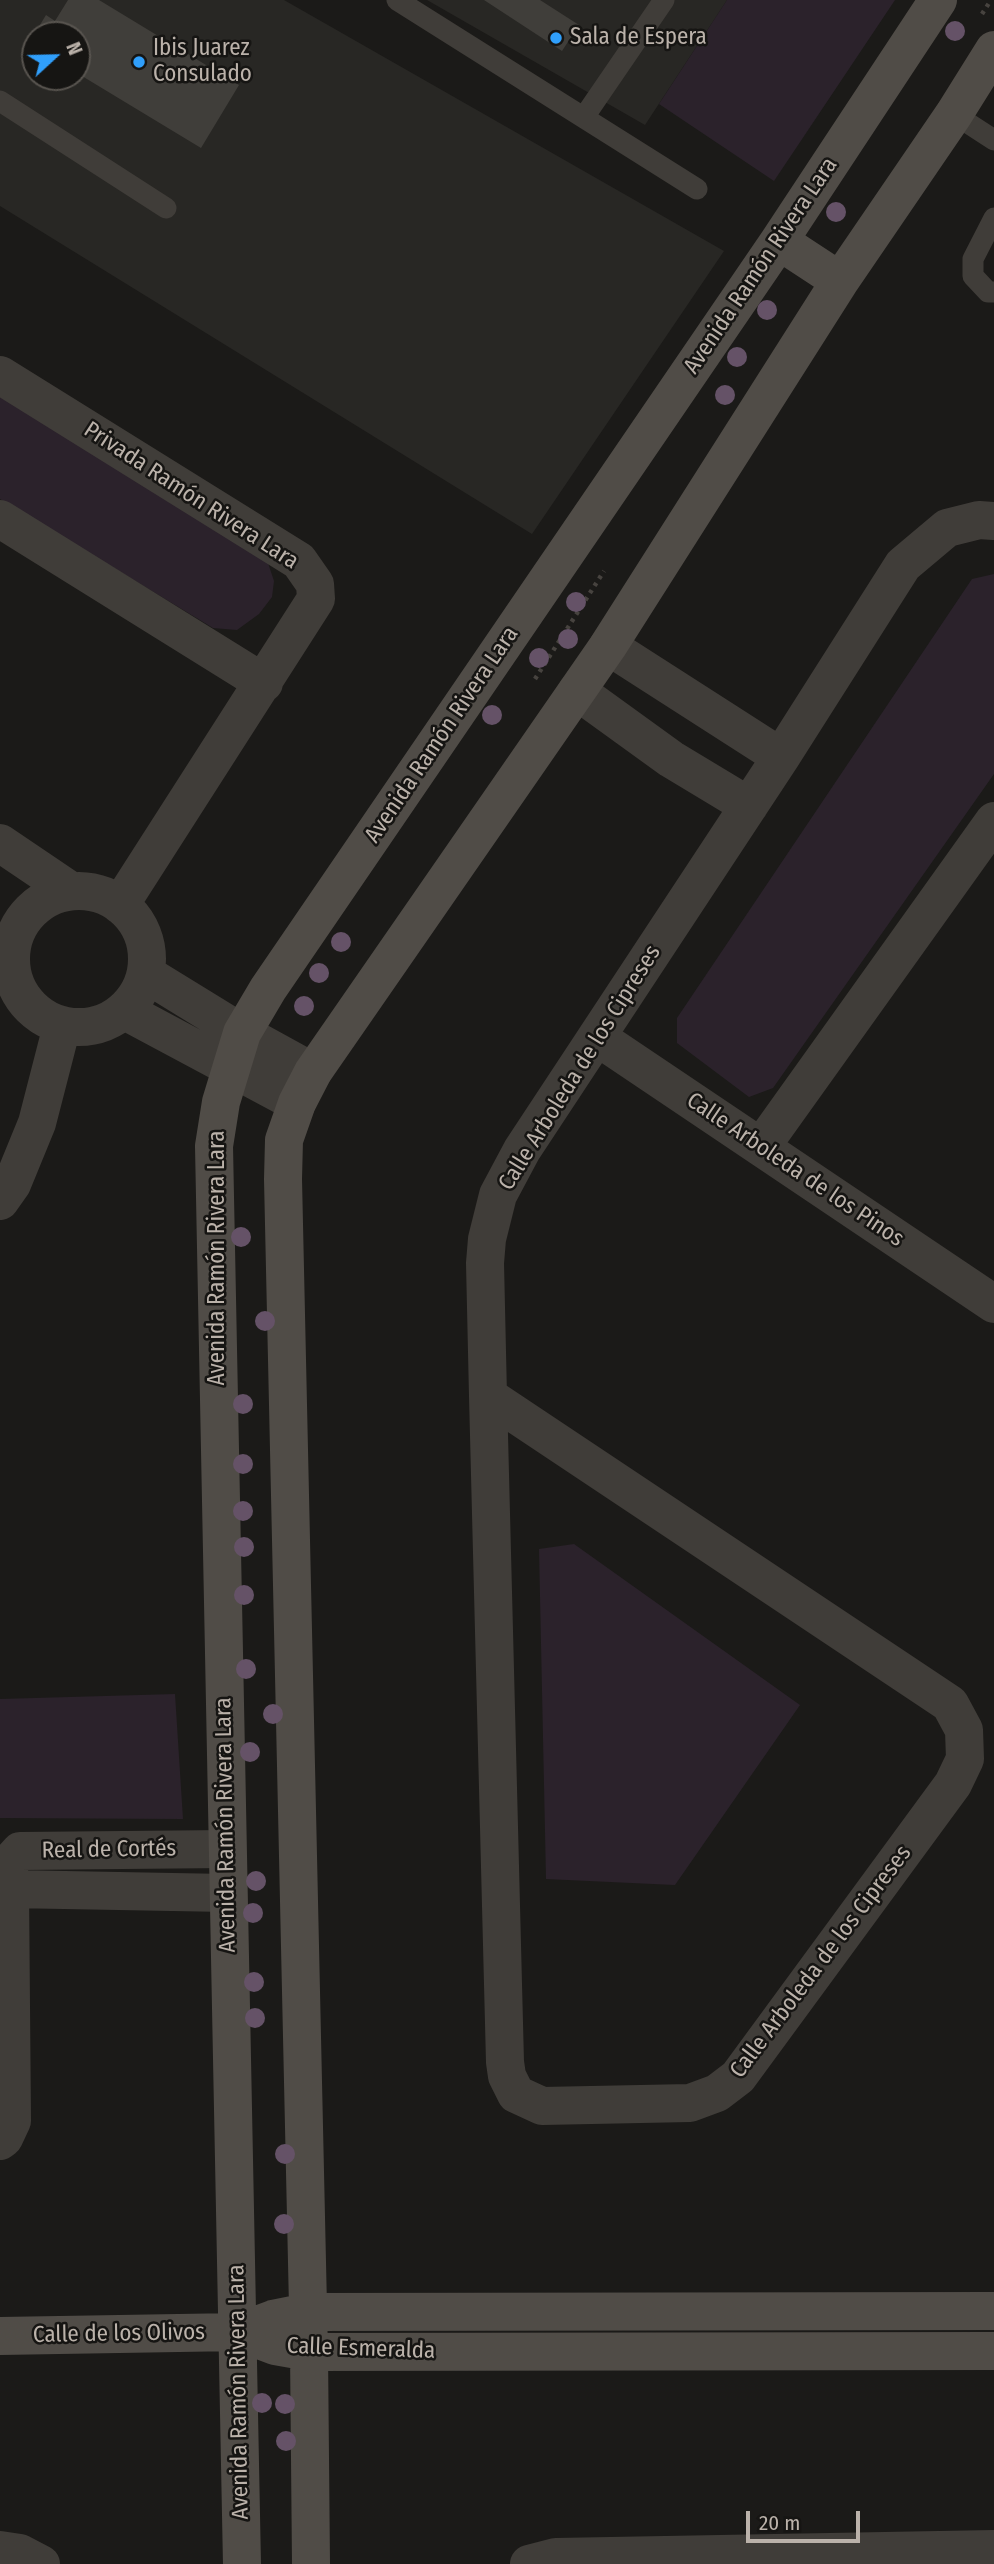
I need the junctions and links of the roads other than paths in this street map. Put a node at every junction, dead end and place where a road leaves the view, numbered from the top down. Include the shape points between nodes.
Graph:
1 (397, 0) edge
2 (664, 0) edge
3 (938, 0) edge
4 (985, 36) edge
5 (0, 101) edge
6 (954, 114) junction
7 (583, 117) junction
8 (994, 139) edge
9 (697, 189) dead end
10 (166, 208) dead end
11 (994, 218) edge
12 (779, 241) junction
13 (840, 281) junction
14 (994, 292) edge
15 (0, 375) edge
16 (0, 519) edge
17 (994, 521) edge
18 (608, 646) junction
19 (264, 683) junction
20 (577, 691) junction
21 (781, 758) junction
22 (749, 806) junction
23 (994, 821) edge
24 (0, 843) edge
25 (71, 891) junction
26 (120, 905) junction
27 (146, 974) junction
28 (9, 986) edge
29 (125, 1011) junction
30 (62, 1026) junction
31 (597, 1037) junction
32 (237, 1050) junction
33 (305, 1088) junction
34 (761, 1147) junction
35 (0, 1201) edge
36 (994, 1304) edge
37 (488, 1396) junction
38 (227, 1849) junction
39 (3, 1880) edge
40 (227, 1893) junction
41 (0, 2141) edge
42 (994, 2311) edge
43 (308, 2312) junction
44 (238, 2332) junction
45 (0, 2336) edge
46 (994, 2351) edge
47 (309, 2352) junction
48 (994, 2549) edge
49 (0, 2550) edge
50 (41, 2564) edge
51 (242, 2564) edge
52 (311, 2564) edge
53 (529, 2564) edge

1 - 7 lane
2 - 7 lane
3 - 12 street, Avenida Ramón Rivera Lara
4 - 6 street
5 - 10 lane
6 - 8 lane
6 - 13 street
7 - 9 lane
11 - 14 lane via 973,259 973,276 988,292
12 - 13 street
12 - 32 street, Avenida Ramón Rivera Lara via 268,989
13 - 18 street
15 - 19 street, Privada Ramón Rivera Lara via 299,561 315,584 316,599
16 - 19 street
17 - 21 street, Calle Arboleda de los Cipreses via 947,528 902,565
18 - 20 street
18 - 21 street
19 - 26 street, Privada Ramón Rivera Lara
20 - 22 street via 671,759
20 - 33 street
21 - 22 street, Calle Arboleda de los Cipreses
22 - 31 street, Calle Arboleda de los Cipreses
23 - 34 street
24 - 25 street
25 - 26 street via 104,896
25 - 28 street via 50,897 22,921 10,956
26 - 27 street via 143,936
27 - 29 street
27 - 32 street
28 - 30 street via 44,1018
29 - 30 street via 95,1026
29 - 32 street
30 - 35 street via 37,1124
31 - 34 street, Calle Arboleda de los Pinos
31 - 37 street, Calle Arboleda de los Cipreses via 522,1150 492,1214 485,1263
32 - 33 street
32 - 38 street, Avenida Ramón Rivera Lara via 214,1146
33 - 43 street via 284,1140 283,1179
34 - 36 street, Calle Arboleda de los Pinos
37 - 37 street, Calle Arboleda de los Cipreses via 508,2076 516,2094 542,2106 690,2103 717,2093 738,2077 953,1784 965,1759 964,1730 950,1704
38 - 39 street, Real de Cortés via 19,1851
38 - 40 street, Avenida Ramón Rivera Lara
39 - 40 street, Real de Cortés
39 - 41 street via 12,2121
40 - 44 street, Avenida Ramón Rivera Lara
42 - 43 street, Calle Esmeralda
43 - 44 street, Calle Esmeralda
43 - 47 street
44 - 45 street, Calle de los Olivos
44 - 47 street, Calle Esmeralda
44 - 51 street, Avenida Ramón Rivera Lara
46 - 47 street, Calle Esmeralda
47 - 52 street
48 - 53 street via 556,2557
49 - 50 street via 20,2553

